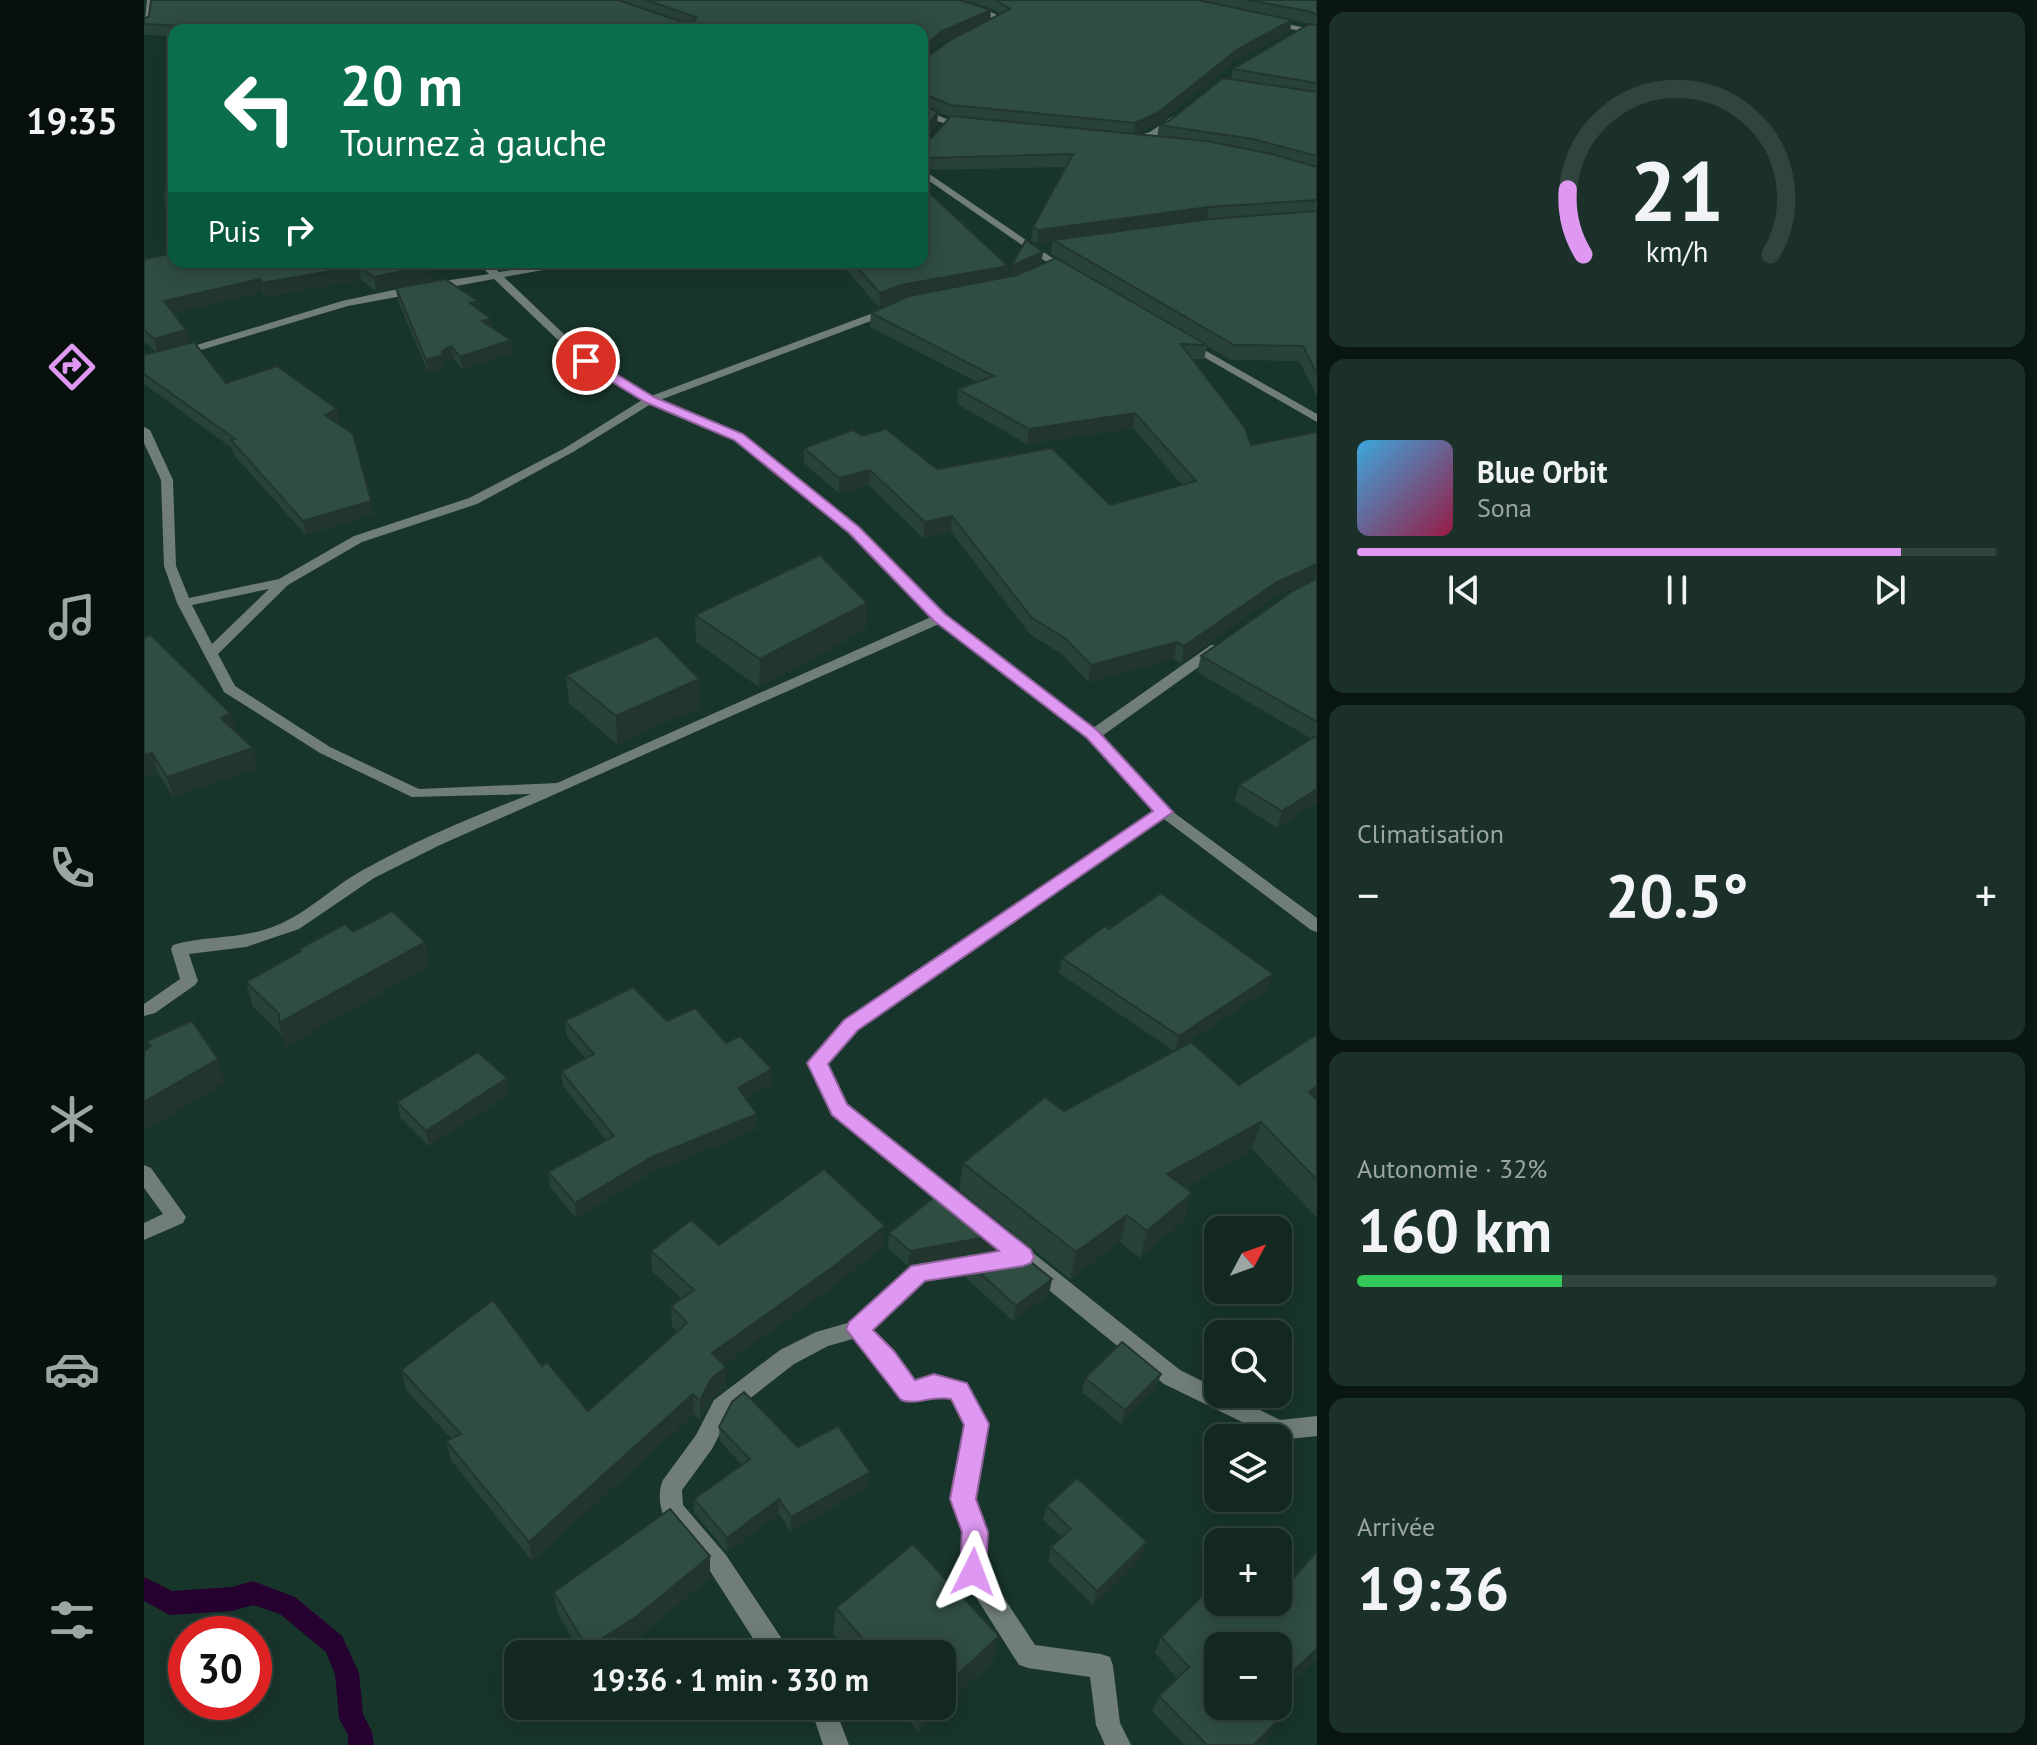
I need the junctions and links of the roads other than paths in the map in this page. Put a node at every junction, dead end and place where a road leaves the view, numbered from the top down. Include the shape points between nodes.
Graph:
1 (150, 0) edge
2 (937, 0) edge
3 (1258, 20) edge
4 (1317, 24) edge
5 (144, 27) edge
6 (986, 30) edge
7 (1304, 30) junction
8 (1317, 32) edge
9 (1292, 37) edge
10 (1184, 111) edge
11 (928, 114) edge
12 (947, 122) junction
13 (979, 125) edge
14 (939, 133) edge
15 (1119, 139) edge
16 (1135, 141) junction
17 (1167, 144) edge
18 (928, 176) edge
19 (1049, 248) dead end
20 (1033, 250) junction
21 (1054, 264) junction
22 (488, 268) edge
23 (548, 268) edge
24 (1040, 271) edge
25 (496, 277) junction
26 (1081, 280) edge
27 (905, 304) edge
28 (1173, 334) edge
29 (144, 364) edge
30 (650, 400) junction
31 (1317, 419) edge
32 (144, 430) edge
33 (283, 582) junction
34 (184, 603) junction
35 (940, 618) junction
36 (1230, 638) edge
37 (210, 654) junction
38 (1093, 735) junction
39 (559, 788) junction
40 (1164, 812) junction
41 (1317, 926) edge
42 (144, 1010) edge
43 (144, 1173) edge
44 (144, 1232) edge
45 (1023, 1257) junction
46 (857, 1329) junction
47 (1317, 1426) edge
48 (767, 1640) edge
49 (827, 1720) edge
50 (836, 1745) edge
51 (1118, 1745) edge

1 - 5 street
2 - 6 street via 1002,21
3 - 7 street
4 - 7 street
7 - 8 street
7 - 9 street
10 - 16 street
11 - 12 street
12 - 13 street
12 - 14 street
15 - 16 street
16 - 17 street
18 - 20 street
19 - 20 street
20 - 21 street
21 - 24 street
21 - 26 street
22 - 25 street
23 - 25 street
25 - 29 street via 346,303
25 - 30 street via 586,361
27 - 30 street
28 - 31 street
30 - 33 street via 473,501 358,539
30 - 35 street via 738,437 854,530
32 - 34 street via 167,480 170,566
33 - 34 street
33 - 37 street
34 - 37 street
35 - 38 street
35 - 39 street
36 - 38 street
37 - 39 street via 229,689 325,750 417,794
38 - 40 street
39 - 42 street via 468,824 364,876 277,933 179,949 189,981
40 - 41 street
40 - 45 street via 851,1025 817,1063 839,1109
43 - 44 street via 176,1217
45 - 46 street via 919,1272
45 - 47 street via 1172,1377 1279,1430
46 - 48 street via 823,1338 787,1357 722,1407 671,1487 672,1509 718,1563
46 - 51 street via 910,1392 934,1385 959,1390 977,1424 963,1499 975,1532 973,1572 1028,1656 1101,1666 1108,1725
49 - 50 street

